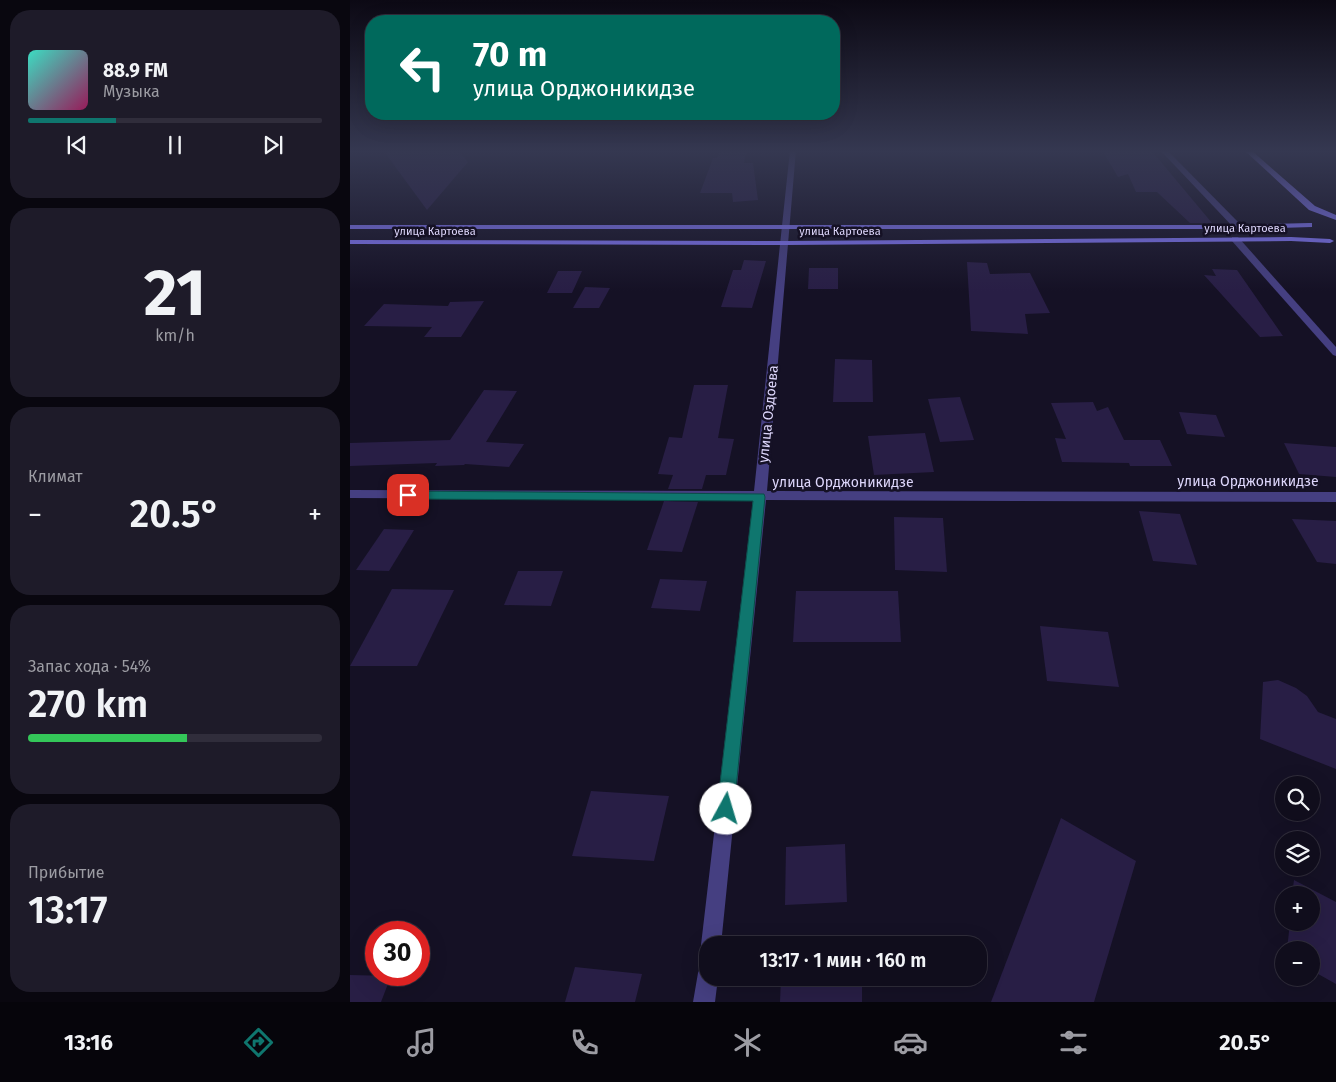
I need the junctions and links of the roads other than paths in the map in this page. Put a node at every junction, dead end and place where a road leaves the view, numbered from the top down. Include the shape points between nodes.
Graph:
1 (788, 197) edge
2 (1209, 197) edge
3 (1299, 197) edge
4 (1312, 208) junction
5 (1336, 219) edge
6 (1311, 224) junction
7 (350, 226) edge
8 (785, 226) junction
9 (1238, 227) junction
10 (1235, 239) junction
11 (350, 242) edge
12 (1333, 242) edge
13 (785, 243) junction
14 (1336, 353) edge
15 (350, 494) edge
16 (760, 497) junction
17 (1336, 497) edge
18 (711, 936) edge
19 (706, 986) edge
20 (704, 1002) edge

1 - 8 street, улица Оздоева
2 - 9 street
3 - 4 main road
4 - 5 main road
4 - 6 main road
5 - 6 main road, улица Картоева via 1318,220
6 - 9 main road, улица Картоева
6 - 12 main road via 1313,233
7 - 8 main road, улица Картоева
8 - 9 main road, улица Картоева
8 - 13 street, улица Оздоева
10 - 12 main road, улица Картоева
10 - 13 main road, улица Картоева
10 - 14 street
11 - 13 main road, улица Картоева
13 - 16 street, улица Оздоева
15 - 16 street, улица Орджоникидзе
16 - 17 street, улица Орджоникидзе
16 - 18 street, улица Оздоева
19 - 20 street

